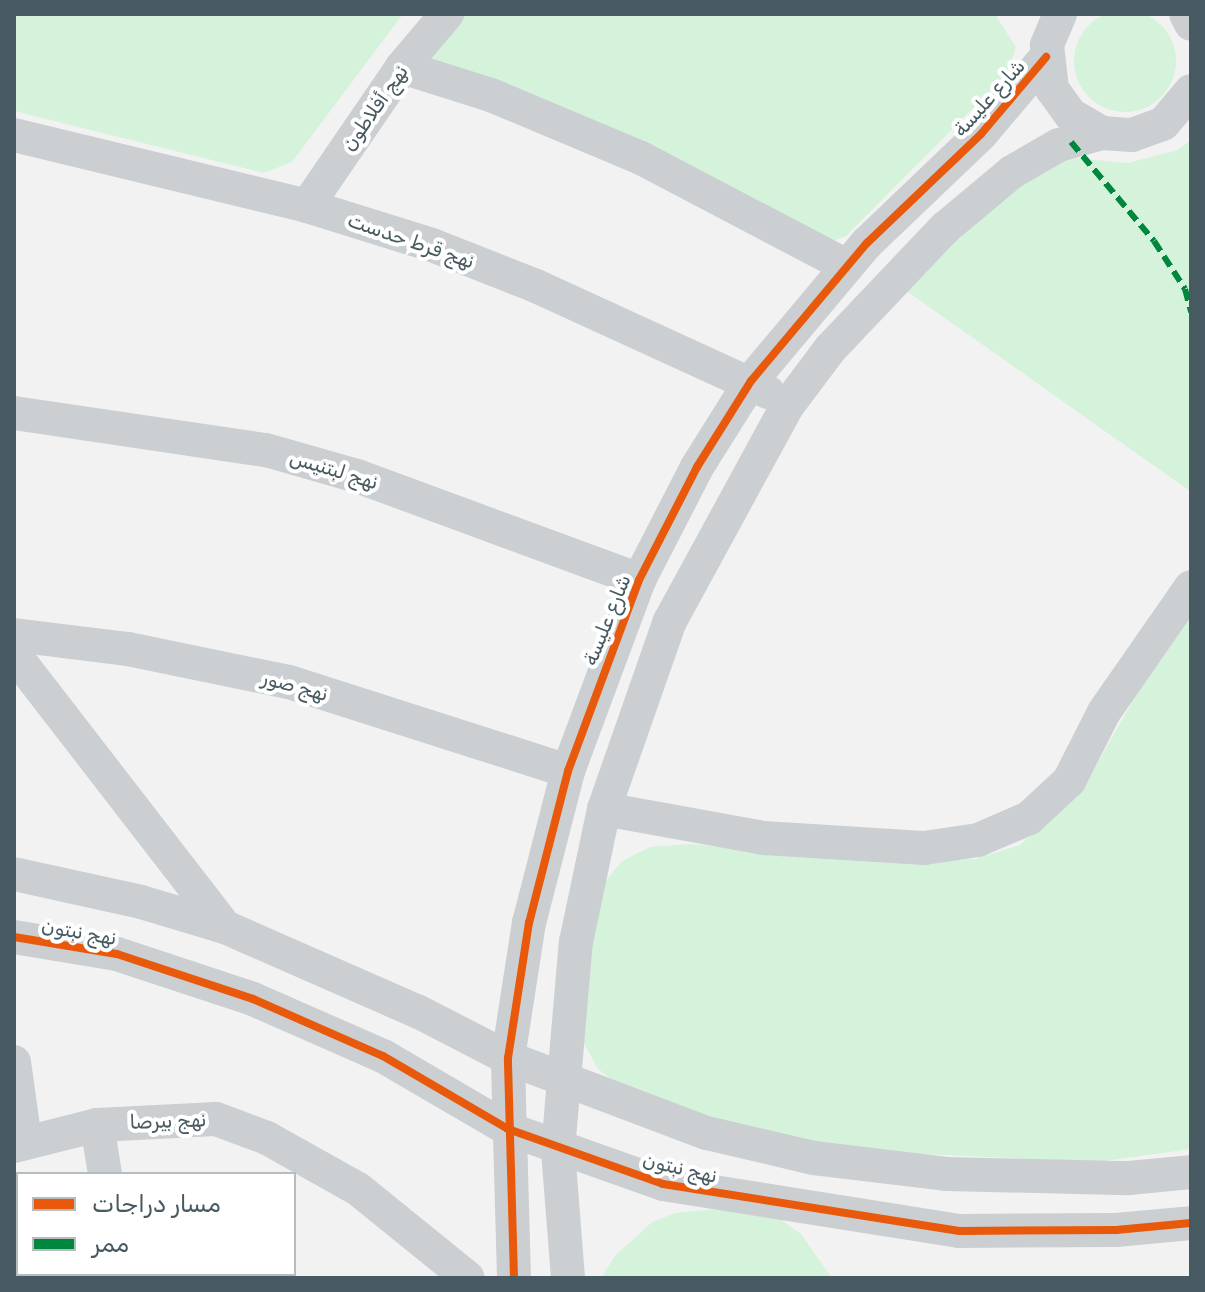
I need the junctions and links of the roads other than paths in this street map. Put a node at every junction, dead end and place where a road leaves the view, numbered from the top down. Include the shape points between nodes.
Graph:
1 (447, 14) edge
2 (1029, 14) edge
3 (1060, 14) edge
4 (1186, 14) edge
5 (1191, 24) edge
6 (1046, 51) junction
7 (402, 67) junction
8 (1190, 95) edge
9 (1102, 133) junction
10 (14, 135) edge
11 (307, 206) junction
12 (847, 266) junction
13 (751, 381) junction
14 (788, 405) junction
15 (14, 413) edge
16 (639, 580) junction
17 (1191, 587) edge
18 (14, 635) edge
19 (14, 654) edge
20 (568, 771) junction
21 (604, 809) junction
22 (14, 874) edge
23 (225, 927) junction
24 (14, 937) edge
25 (508, 1058) junction
26 (14, 1062) edge
27 (563, 1080) junction
28 (97, 1125) junction
29 (508, 1129) junction
30 (19, 1143) edge
31 (558, 1150) junction
32 (105, 1172) edge
33 (1191, 1172) edge
34 (1191, 1223) edge
35 (468, 1278) edge
36 (514, 1278) edge
37 (568, 1278) edge

1 - 7 street, نهج أفلاطون
2 - 6 street
3 - 6 street, شارع عليسة
4 - 5 street
6 - 9 street via 1052,89 1071,115
6 - 12 street, شارع عليسة via 981,134 921,187
7 - 11 street, نهج أفلاطون
7 - 12 street via 491,95 641,158
8 - 9 street via 1163,124 1132,135
9 - 14 street via 1059,145 1012,172 945,228 830,349
10 - 11 street, نهج قرط حدست
11 - 13 street, نهج قرط حدست via 491,268
12 - 13 street, شارع عليسة
13 - 14 street, نهج قرط حدست
13 - 16 street, شارع عليسة via 697,467
14 - 21 street via 670,621
15 - 16 street, نهج لبتنيس via 266,450 357,476
16 - 20 street, شارع عليسة
17 - 21 street via 1104,712 1069,781 1029,818 978,840 924,848 764,838
18 - 20 street, نهج صور via 128,649 289,682
19 - 23 street
20 - 25 street, شارع عليسة via 529,923
21 - 27 street via 576,942
22 - 23 street, نهج نبتون
23 - 25 street, نهج نبتون via 419,1012
24 - 29 street, نهج نبتون via 117,954 253,999 383,1056
25 - 27 street, نهج نبتون
25 - 29 street, شارع عليسة
26 - 30 street
27 - 31 street
27 - 33 street, نهج نبتون via 707,1133 814,1158 946,1174 1129,1178
28 - 30 street, نهج بيرصا
28 - 32 street
28 - 35 street, نهج بيرصا via 216,1119 267,1138 358,1189
29 - 31 street, نهج نبتون
29 - 36 street, شارع عليسة
31 - 34 street, نهج نبتون via 663,1184 959,1231 1116,1230
31 - 37 street

